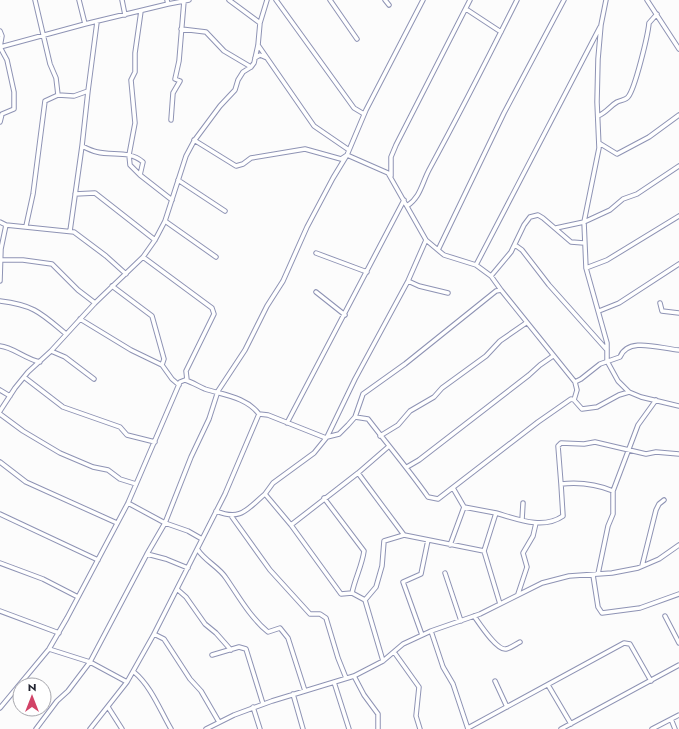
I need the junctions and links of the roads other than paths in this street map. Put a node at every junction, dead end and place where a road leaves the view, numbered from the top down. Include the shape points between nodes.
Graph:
1 (36, 0) edge
2 (79, 0) edge
3 (122, 0) edge
4 (167, 0) edge
5 (189, 0) edge
6 (229, 0) edge
7 (267, 0) edge
8 (276, 0) edge
9 (330, 0) edge
10 (385, 0) edge
11 (423, 0) edge
12 (470, 0) edge
13 (517, 0) edge
14 (564, 0) edge
15 (606, 0) edge
16 (647, 0) edge
17 (184, 1) junction
18 (168, 4) junction
19 (389, 4) dead end
20 (466, 9) junction
21 (141, 11) junction
22 (657, 14) junction
23 (125, 15) junction
24 (97, 22) junction
25 (260, 23) junction
26 (85, 24) junction
27 (601, 25) junction
28 (181, 29) junction
29 (0, 31) edge
30 (501, 32) junction
31 (44, 36) junction
32 (357, 39) dead end
33 (258, 45) junction
34 (0, 47) edge
35 (679, 49) edge
36 (267, 58) junction
37 (254, 63) junction
38 (251, 67) junction
39 (88, 91) junction
40 (58, 95) junction
41 (364, 114) junction
42 (679, 115) edge
43 (0, 116) edge
44 (598, 116) junction
45 (171, 120) dead end
46 (0, 122) edge
47 (194, 140) junction
48 (599, 143) junction
49 (82, 146) junction
50 (348, 150) junction
51 (130, 155) junction
52 (347, 156) junction
53 (679, 166) edge
54 (140, 175) junction
55 (390, 178) junction
56 (178, 180) junction
57 (75, 194) junction
58 (172, 200) junction
59 (404, 200) junction
60 (407, 206) junction
61 (225, 211) dead end
62 (679, 216) edge
63 (165, 221) junction
64 (0, 222) edge
65 (584, 222) junction
66 (6, 225) junction
67 (26, 226) junction
68 (556, 228) junction
69 (70, 231) junction
70 (155, 240) junction
71 (426, 240) junction
72 (584, 243) junction
73 (515, 245) junction
74 (438, 250) junction
75 (316, 253) dead end
76 (143, 257) junction
77 (216, 258) dead end
78 (1, 260) edge
79 (679, 264) edge
80 (476, 265) junction
81 (586, 268) junction
82 (367, 272) junction
83 (126, 274) junction
84 (491, 276) junction
85 (0, 281) edge
86 (408, 281) junction
87 (112, 286) junction
88 (501, 290) junction
89 (316, 292) dead end
90 (448, 293) dead end
91 (0, 301) edge
92 (95, 303) junction
93 (660, 303) dead end
94 (599, 311) junction
95 (679, 313) edge
96 (345, 315) junction
97 (80, 319) junction
98 (526, 323) junction
99 (66, 334) junction
100 (0, 346) edge
101 (607, 350) junction
102 (679, 350) edge
103 (51, 351) junction
104 (553, 356) junction
105 (607, 361) junction
106 (40, 362) junction
107 (162, 365) junction
108 (24, 377) junction
109 (94, 379) dead end
110 (187, 380) junction
111 (575, 382) junction
112 (179, 384) junction
113 (0, 390) edge
114 (218, 391) junction
115 (630, 392) junction
116 (10, 396) junction
117 (574, 400) junction
118 (656, 400) junction
119 (679, 406) edge
120 (0, 412) edge
121 (259, 414) junction
122 (355, 417) junction
123 (288, 423) junction
124 (380, 436) junction
125 (326, 437) junction
126 (155, 442) junction
127 (388, 447) junction
128 (628, 450) junction
129 (679, 454) edge
130 (0, 462) edge
131 (407, 467) junction
132 (358, 473) junction
133 (136, 484) junction
134 (561, 484) junction
135 (453, 488) junction
136 (613, 491) junction
137 (265, 494) junction
138 (324, 498) junction
139 (664, 500) dead end
140 (523, 502) dead end
141 (128, 503) junction
142 (464, 507) junction
143 (216, 511) junction
144 (496, 513) junction
145 (0, 514) edge
146 (232, 517) junction
147 (522, 520) junction
148 (117, 522) junction
149 (165, 523) junction
150 (536, 523) junction
151 (291, 526) junction
152 (404, 535) junction
153 (202, 539) junction
154 (428, 540) junction
155 (450, 545) junction
156 (679, 545) edge
157 (198, 550) junction
158 (484, 551) junction
159 (147, 554) junction
160 (98, 560) junction
161 (0, 563) edge
162 (642, 566) junction
163 (188, 568) junction
164 (446, 573) dead end
165 (598, 574) junction
166 (593, 575) junction
167 (178, 590) junction
168 (352, 593) junction
169 (518, 594) junction
170 (679, 594) edge
171 (78, 597) junction
172 (365, 600) junction
173 (500, 604) junction
174 (0, 611) edge
175 (474, 616) junction
176 (665, 616) dead end
177 (461, 621) junction
178 (431, 631) junction
179 (59, 633) junction
180 (154, 634) junction
181 (422, 635) junction
182 (520, 642) dead end
183 (679, 642) edge
184 (49, 649) junction
185 (231, 650) junction
186 (394, 652) junction
187 (212, 655) dead end
188 (383, 661) junction
189 (90, 662) junction
190 (679, 665) edge
191 (134, 672) junction
192 (354, 676) junction
193 (346, 678) junction
194 (494, 681) dead end
195 (651, 681) junction
196 (127, 682) junction
197 (334, 682) junction
198 (548, 685) junction
199 (305, 691) junction
200 (294, 694) junction
201 (263, 704) junction
202 (108, 707) junction
203 (253, 707) junction
204 (508, 707) junction
205 (0, 708) edge
206 (679, 715) edge
207 (671, 719) junction
208 (219, 722) junction
209 (571, 724) junction
210 (215, 727) edge
211 (36, 729) edge
212 (90, 729) edge
213 (122, 729) edge
214 (172, 729) edge
215 (206, 729) edge
216 (260, 729) edge
217 (303, 729) edge
218 (349, 729) edge
219 (378, 729) edge
220 (420, 729) edge
221 (468, 729) edge
222 (561, 729) edge
223 (652, 729) edge
224 (675, 729) edge

1 - 31 street
2 - 26 street
3 - 23 street
4 - 18 street
5 - 17 street
6 - 25 street
7 - 25 street
8 - 41 street via 354,108
9 - 32 street
10 - 19 street
11 - 41 street
12 - 20 street
13 - 30 street
14 - 74 street via 504,112
15 - 27 street
16 - 22 street
17 - 18 street
17 - 28 street
18 - 21 street
20 - 30 street
20 - 55 street via 396,145 391,157
21 - 23 street
21 - 51 street via 135,72 131,80 135,123
22 - 35 street
22 - 44 street via 649,23 633,90 627,98
23 - 24 street
24 - 26 street
24 - 39 street
25 - 33 street
26 - 31 street
27 - 44 street
27 - 80 street
28 - 38 street via 206,32 224,51
28 - 45 street via 175,78 180,81 173,93
29 - 34 street
30 - 60 street via 428,171 424,184 414,202
31 - 34 street
31 - 40 street
33 - 36 street
33 - 37 street
34 - 43 street via 7,60 14,92 14,109
36 - 37 street via 255,56
36 - 50 street via 314,126
37 - 38 street
38 - 47 street via 244,72 235,90
39 - 40 street via 74,96
39 - 49 street
40 - 67 street via 45,101 33,194
41 - 50 street
42 - 48 street via 649,137 617,154
43 - 46 street
44 - 48 street
47 - 52 street via 236,166 251,158 305,149 341,159
47 - 56 street
48 - 65 street
49 - 51 street via 97,152
49 - 57 street
50 - 52 street
51 - 54 street via 130,165
51 - 54 street via 143,162
52 - 55 street via 388,173
52 - 114 street via 298,245 283,281 245,350
53 - 65 street via 637,194 623,199 610,210
54 - 58 street
55 - 59 street
56 - 58 street
56 - 61 street
57 - 69 street
57 - 70 street via 95,193
58 - 63 street
59 - 60 street
59 - 82 street
60 - 71 street
62 - 81 street via 607,260
63 - 70 street
63 - 77 street
64 - 66 street
65 - 68 street
65 - 72 street
66 - 67 street
66 - 78 street
67 - 69 street
68 - 72 street via 571,242
68 - 73 street via 538,215 530,218
69 - 83 street via 106,256
70 - 76 street
71 - 74 street
71 - 86 street
72 - 81 street
73 - 84 street
73 - 101 street
74 - 80 street via 444,255
75 - 82 street
76 - 83 street
76 - 110 street via 212,308 214,314 186,371
78 - 85 street
78 - 92 street via 52,264
79 - 94 street via 619,303
80 - 84 street
81 - 94 street
82 - 96 street
83 - 87 street
84 - 88 street
86 - 90 street
86 - 125 street
87 - 92 street
87 - 107 street via 152,316 164,359
88 - 98 street
88 - 122 street via 363,394
89 - 96 street
91 - 99 street via 19,304 42,313
92 - 97 street
93 - 95 street via 662,311
94 - 101 street
96 - 123 street
97 - 99 street
97 - 107 street via 131,350
98 - 104 street
98 - 124 street via 500,341 486,356 442,388 434,397 410,410 398,425
99 - 103 street
100 - 106 street via 29,360
101 - 105 street
102 - 105 street via 632,345 622,351 620,357
103 - 106 street
103 - 109 street via 65,357
104 - 111 street
104 - 131 street
105 - 111 street
105 - 115 street via 618,381
106 - 108 street
107 - 112 street
108 - 116 street
108 - 126 street via 63,407 120,427 127,435
110 - 112 street
110 - 114 street via 206,389
111 - 117 street via 577,390
112 - 126 street
113 - 116 street
114 - 121 street via 248,404
114 - 149 street via 209,419
115 - 117 street via 595,408 582,409
115 - 118 street
116 - 120 street
117 - 135 street via 571,399 554,410
118 - 119 street
118 - 128 street via 638,425
120 - 133 street via 23,431 60,453 93,467 108,470 120,479
121 - 123 street
121 - 143 street via 226,494
122 - 124 street via 368,419
122 - 125 street via 339,434
123 - 125 street
124 - 127 street
125 - 137 street via 314,453 273,483
126 - 133 street
127 - 131 street
127 - 132 street
128 - 129 street via 646,454
128 - 134 street via 595,442 561,443 557,454
128 - 136 street
130 - 148 street via 26,482
131 - 135 street via 428,497 440,498
132 - 138 street
132 - 152 street
133 - 141 street
134 - 136 street via 601,486
134 - 150 street via 563,516 552,521
135 - 142 street
136 - 165 street via 613,514
137 - 146 street
137 - 151 street
138 - 151 street
138 - 168 street via 364,552
139 - 162 street via 656,510
140 - 147 street
141 - 148 street
141 - 149 street
142 - 144 street
142 - 155 street
143 - 146 street
143 - 153 street
144 - 147 street
144 - 158 street
145 - 160 street
146 - 193 street via 270,570 310,614 320,614 326,618
147 - 150 street
148 - 160 street
149 - 153 street
149 - 159 street
150 - 169 street via 533,536 523,553 527,567
151 - 168 street via 341,594
152 - 154 street
152 - 172 street via 384,540 382,566 376,587
153 - 157 street
154 - 155 street
154 - 181 street via 421,574 403,582
155 - 158 street
156 - 162 street via 659,559
157 - 163 street
157 - 199 street via 226,578 235,594 261,626 268,632 280,628 288,638
158 - 173 street
159 - 163 street
159 - 189 street
160 - 171 street
161 - 171 street via 43,579
162 - 165 street
163 - 167 street
164 - 177 street
165 - 166 street
166 - 169 street via 569,576 544,582
166 - 170 street via 598,607 602,614 640,608
167 - 180 street
167 - 185 street via 205,624
168 - 172 street
169 - 173 street
171 - 179 street
172 - 188 street
173 - 175 street
174 - 179 street
175 - 177 street
175 - 182 street via 493,642 503,649 506,650
176 - 183 street
177 - 178 street
178 - 181 street
178 - 221 street
179 - 184 street
180 - 191 street
180 - 208 street via 164,639 190,679 201,691
181 - 186 street via 403,644
184 - 189 street
184 - 205 street
185 - 187 street
185 - 201 street via 239,647 246,649
186 - 188 street
186 - 220 street via 419,687 416,716
188 - 192 street
189 - 196 street
189 - 211 street
190 - 195 street
191 - 196 street
191 - 214 street via 141,678
192 - 193 street
192 - 219 street via 378,714
193 - 197 street
194 - 204 street
195 - 198 street via 630,644 627,643
195 - 209 street
196 - 202 street
197 - 199 street
197 - 218 street
198 - 204 street
198 - 209 street
199 - 200 street
200 - 201 street
200 - 217 street
201 - 203 street
202 - 212 street
202 - 213 street
203 - 208 street
203 - 216 street
204 - 221 street
206 - 207 street
207 - 223 street
207 - 224 street
208 - 210 street
209 - 222 street
210 - 215 street

